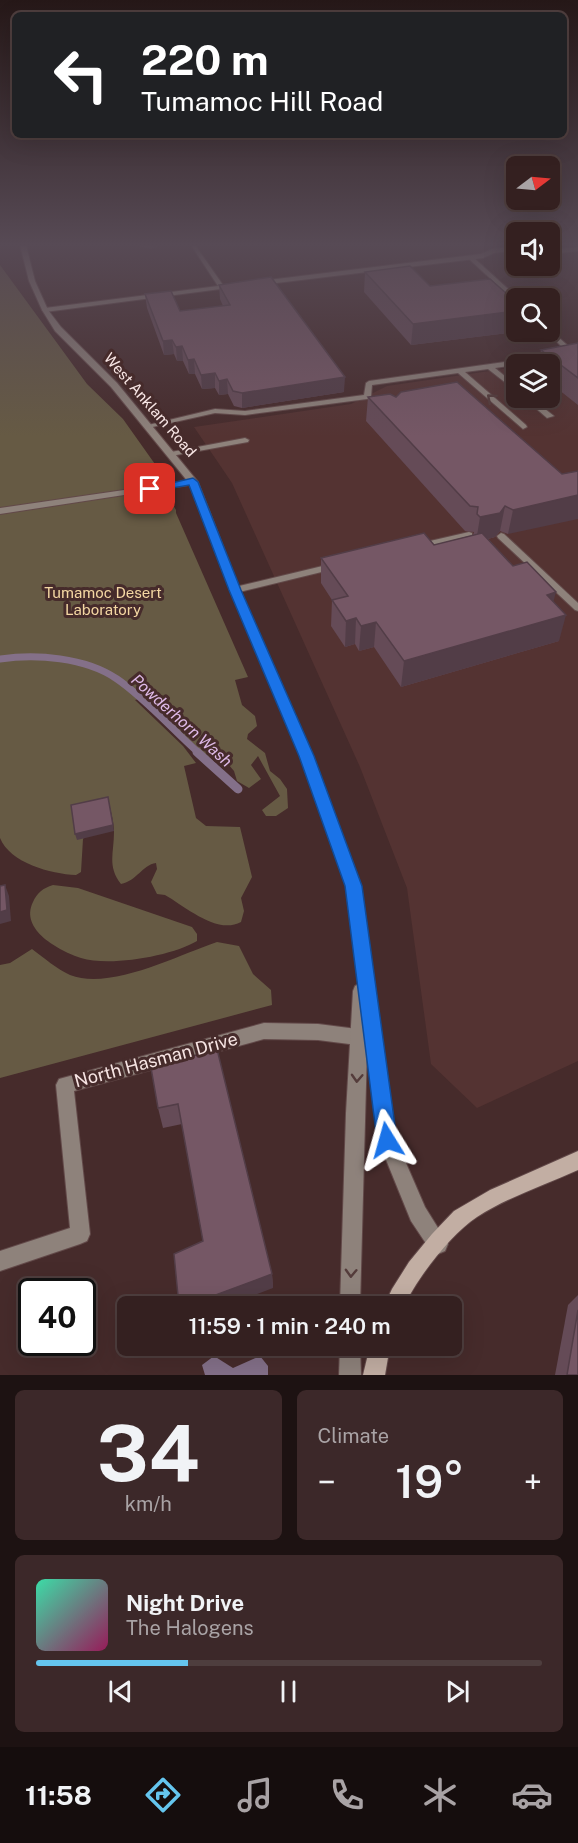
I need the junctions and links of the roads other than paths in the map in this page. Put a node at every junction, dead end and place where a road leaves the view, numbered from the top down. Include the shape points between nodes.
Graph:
1 (52, 309) edge
2 (45, 310) joint
3 (560, 340) edge
4 (576, 354) edge
5 (489, 366) junction
6 (459, 370) junction
7 (506, 380) edge
8 (367, 397) junction
9 (376, 403) edge
10 (539, 408) edge
11 (550, 417) dead end
12 (148, 426) junction
13 (523, 427) dead end
14 (245, 440) dead end
15 (171, 454) junction
16 (193, 482) junction
17 (0, 511) edge
18 (469, 535) edge
19 (501, 536) edge
20 (412, 548) edge
21 (343, 564) edge
22 (235, 590) junction
23 (578, 608) edge
24 (366, 1038) junction
25 (578, 1160) edge
26 (438, 1244) junction
27 (0, 1260) edge
28 (351, 1296) edge
29 (397, 1296) edge
30 (350, 1356) edge
31 (378, 1356) edge
32 (350, 1375) edge
33 (374, 1375) edge

1 - 2 street
2 - 12 street, West Anklam Road
3 - 4 lane
4 - 5 lane
5 - 6 lane
5 - 7 lane
6 - 8 lane via 369,382
13 -> 6 lane
8 - 9 lane
8 - 12 lane via 245,413 215,411
10 - 11 lane
12 - 15 street, West Anklam Road
14 - 15 lane
15 - 16 street, West Anklam Road
16 - 17 lane
16 - 22 street, West Anklam Road
18 - 20 lane
19 - 23 lane
21 - 22 lane
22 - 24 street, West Anklam Road via 307,756 354,886 363,957
24 - 26 street via 387,1140 418,1214
24 - 27 street, North Hasman Drive via 264,1031 65,1085 80,1234
24 -> 28 street
25 - 26 main road via 468,1212
26 - 29 main road
30 - 32 street
31 - 33 main road

